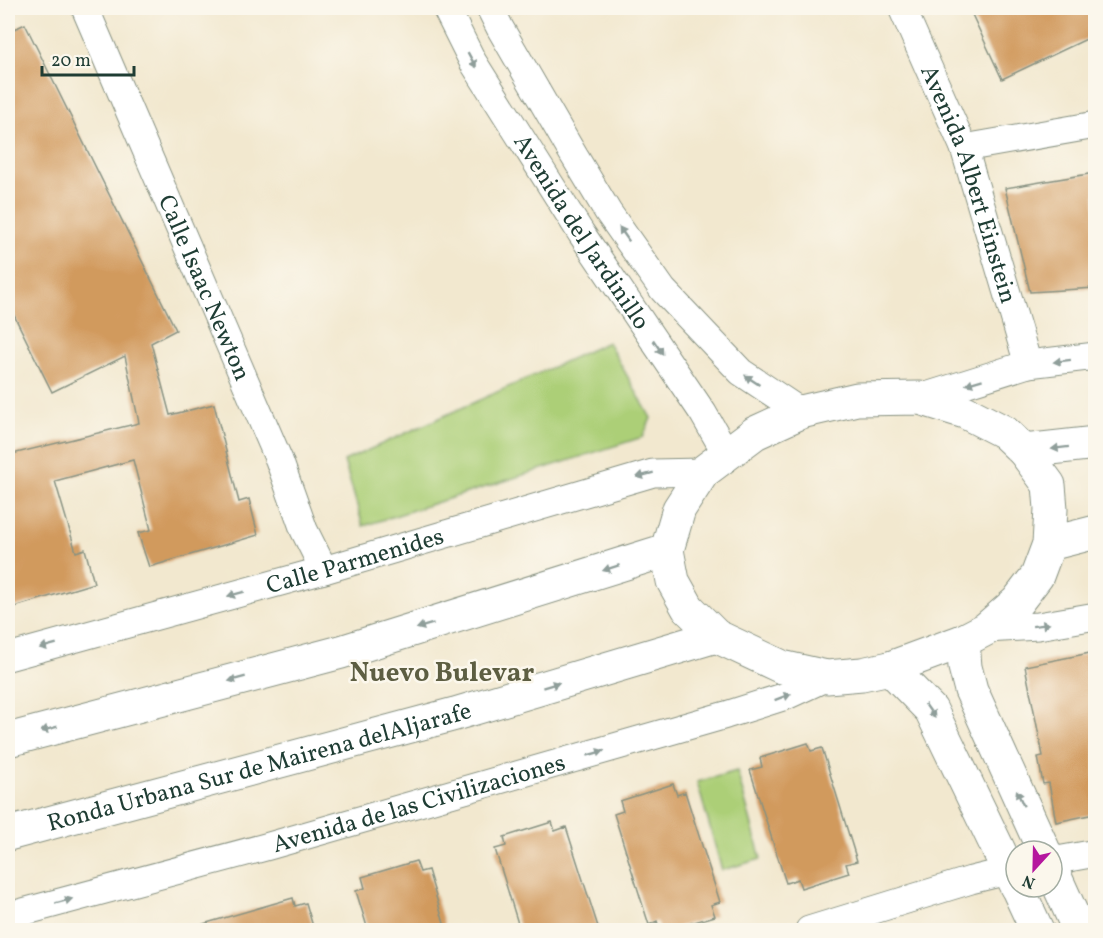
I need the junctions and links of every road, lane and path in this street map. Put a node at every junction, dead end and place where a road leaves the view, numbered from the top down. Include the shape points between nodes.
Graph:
1 (85, 8) edge
2 (446, 8) edge
3 (490, 8) edge
4 (902, 8) edge
5 (1095, 125) edge
6 (964, 148) junction
7 (1095, 356) edge
8 (1028, 364) junction
9 (920, 398) junction
10 (801, 412) junction
11 (1095, 442) edge
12 (1024, 452) junction
13 (714, 462) junction
14 (1095, 532) edge
15 (1049, 544) junction
16 (667, 550) junction
17 (324, 570) junction
18 (1095, 616) edge
19 (975, 635) junction
20 (716, 636) junction
21 (8, 657) edge
22 (890, 668) junction
23 (827, 677) junction
24 (8, 740) edge
25 (8, 834) edge
26 (1039, 839) edge
27 (1095, 853) edge
28 (1004, 858) edge
29 (1064, 859) edge
30 (1004, 878) edge
31 (1064, 898) edge
32 (1023, 899) edge
33 (8, 916) edge
34 (809, 930) edge
35 (1037, 930) edge
36 (1078, 930) edge

1 - 17 street, Calle Isaac Newton
2 -> 13 street, Avenida del Jardinillo via 479,72 587,243 703,413
10 -> 3 street, Avenida del Jardinillo via 741,372 663,290 608,212
4 - 6 street, Avenida Albert Einstein
5 - 6 street
6 - 8 street, Avenida Albert Einstein
7 -> 8 street
8 -> 9 street
9 - 10 street via 857,399
9 - 12 street via 965,412 1004,432
10 - 13 street via 755,433
11 -> 12 street
12 - 15 street via 1048,485
13 - 16 street via 679,509
13 -> 17 street, Calle Parmenides via 653,473
14 - 15 street
15 - 19 street via 1037,576 1017,602
16 - 20 street via 673,581 688,608
16 -> 24 street via 341,652
17 -> 21 street, Calle Parmenides
19 -> 18 street
19 - 22 street
26 -> 19 street via 971,690 965,667
20 - 23 street via 782,667
25 -> 20 street, Ronda Urbana Sur de Mairena delAljarafe via 455,714
22 - 23 street
22 -> 28 street via 932,710
33 -> 23 street, Avenida de las Civilizaciones via 726,716
27 - 29 street
30 - 34 street via 971,880
31 - 36 street
32 - 35 street

